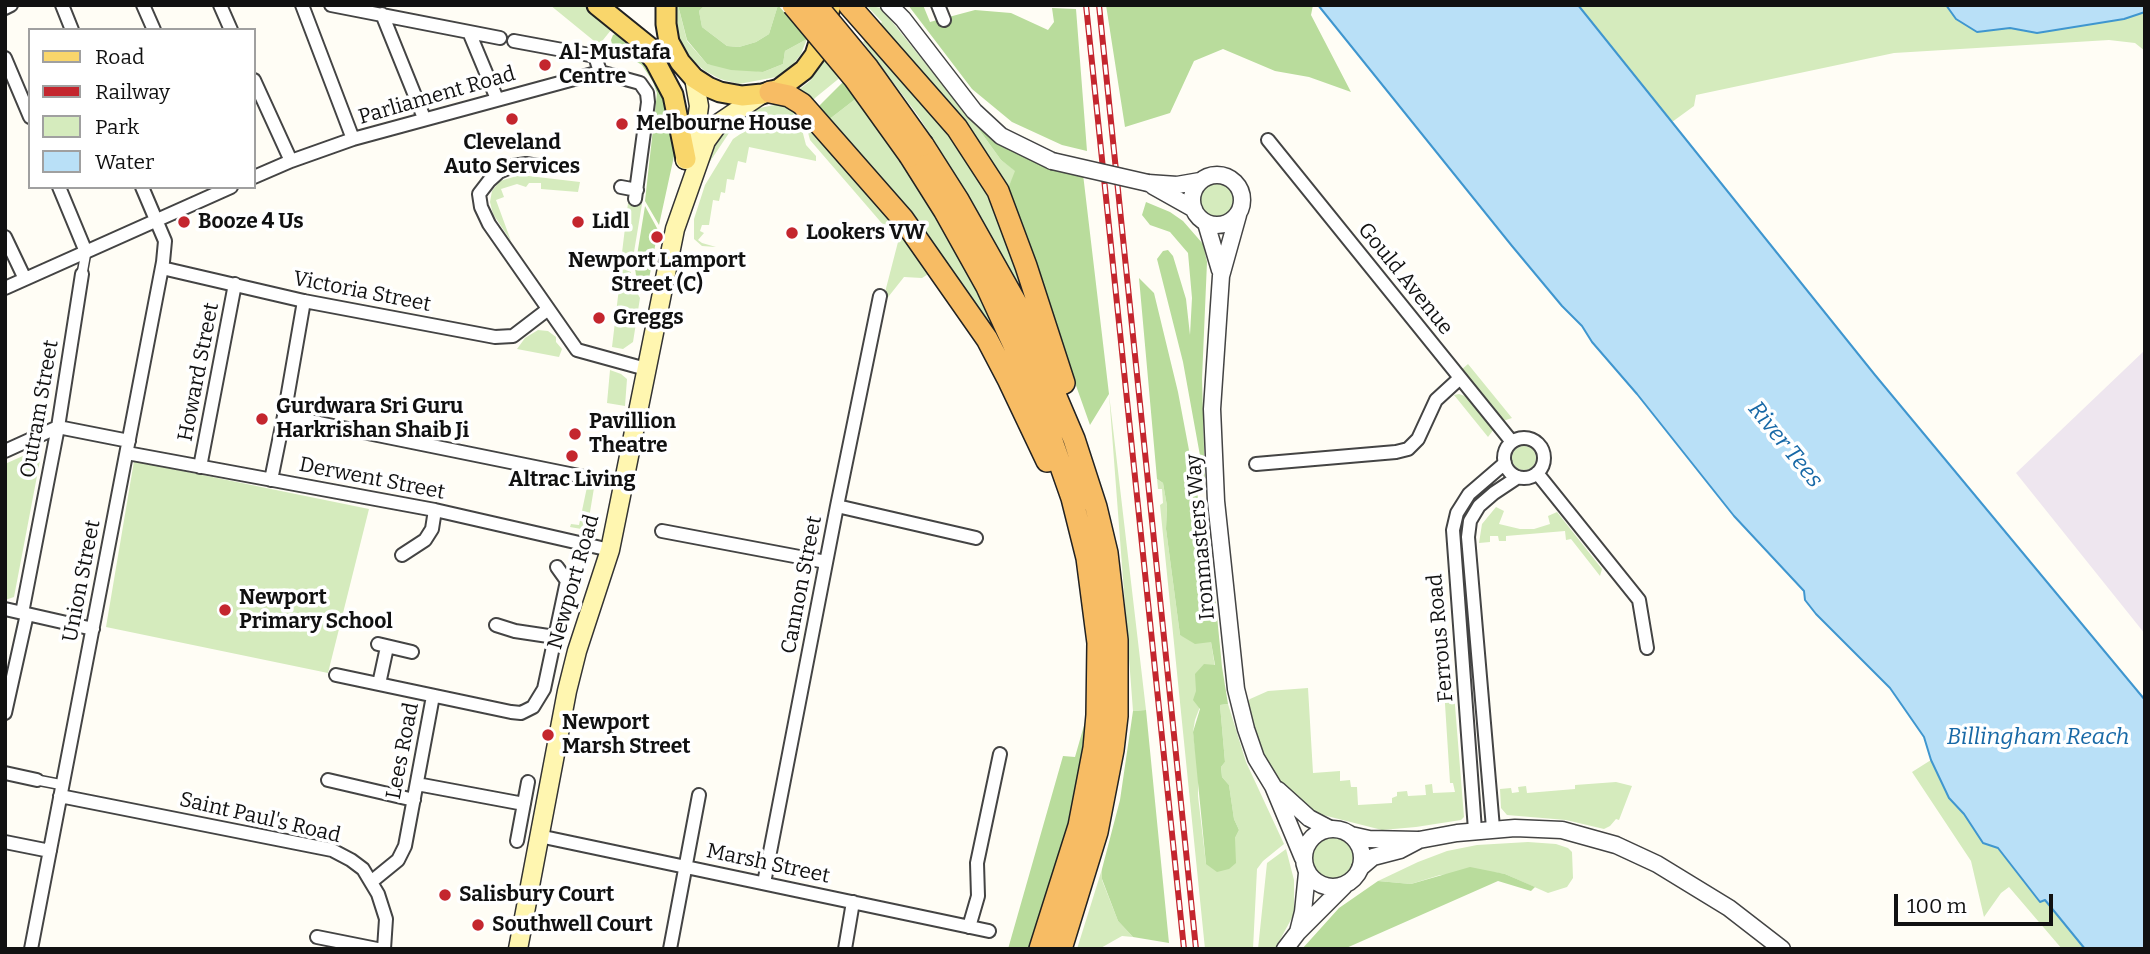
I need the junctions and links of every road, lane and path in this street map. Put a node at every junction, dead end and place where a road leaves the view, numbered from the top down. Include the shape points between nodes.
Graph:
1 (12, 5) edge
2 (62, 5) edge
3 (143, 5) edge
4 (220, 5) edge
5 (302, 5) edge
6 (331, 5) edge
7 (597, 5) edge
8 (666, 5) edge
9 (793, 5) edge
10 (816, 5) edge
11 (849, 5) edge
12 (889, 5) edge
13 (938, 5) edge
14 (831, 6) edge
15 (5, 8) edge
16 (899, 12) edge
17 (382, 14) junction
18 (944, 20) dead end
19 (71, 28) edge
20 (153, 28) edge
21 (230, 28) edge
22 (470, 32) junction
23 (500, 38) joint
24 (638, 40) junction
25 (514, 41) joint
26 (5, 58) edge
27 (600, 72) junction
28 (691, 75) junction
29 (256, 84) edge
30 (766, 93) junction
31 (496, 99) junction
32 (28, 112) edge
33 (424, 118) junction
34 (353, 139) junction
35 (1268, 140) dead end
36 (916, 150) junction
37 (686, 159) junction
38 (291, 161) junction
39 (544, 167) dead end
40 (256, 176) edge
41 (1200, 181) junction
42 (1148, 183) junction
43 (621, 187) dead end
44 (60, 189) edge
45 (143, 189) edge
46 (225, 189) edge
47 (1194, 209) junction
48 (1238, 215) junction
49 (157, 221) junction
50 (1206, 223) junction
51 (675, 229) junction
52 (5, 237) edge
53 (86, 252) junction
54 (162, 268) junction
55 (82, 274) joint
56 (1221, 276) junction
57 (24, 279) junction
58 (235, 284) junction
59 (5, 288) edge
60 (880, 296) dead end
61 (304, 301) junction
62 (547, 310) junction
63 (646, 369) junction
64 (1460, 377) junction
65 (284, 416) junction
66 (58, 427) junction
67 (1512, 442) junction
68 (128, 447) junction
69 (5, 450) edge
70 (1505, 463) junction
71 (1256, 464) dead end
72 (200, 467) junction
73 (1537, 473) junction
74 (1518, 477) junction
75 (271, 480) junction
76 (599, 480) dead end
77 (836, 506) junction
78 (1096, 507) junction
79 (435, 510) junction
80 (662, 531) dead end
81 (976, 538) dead end
82 (610, 550) junction
83 (402, 555) dead end
84 (826, 562) junction
85 (557, 567) dead end
86 (1094, 602) junction
87 (5, 609) edge
88 (24, 614) junction
89 (496, 625) dead end
90 (93, 629) junction
91 (555, 637) junction
92 (1647, 648) dead end
93 (412, 652) dead end
94 (336, 675) dead end
95 (379, 684) junction
96 (433, 696) junction
97 (7, 697) edge
98 (5, 713) edge
99 (1000, 754) dead end
100 (5, 773) edge
101 (37, 780) joint
102 (328, 780) dead end
103 (528, 782) dead end
104 (416, 784) junction
105 (1273, 786) junction
106 (62, 791) junction
107 (699, 795) dead end
108 (414, 800) junction
109 (524, 804) junction
110 (1493, 828) junction
111 (1330, 829) junction
112 (1475, 830) junction
113 (1351, 835) junction
114 (538, 836) junction
115 (517, 841) dead end
116 (1419, 841) junction
117 (5, 842) edge
118 (50, 851) junction
119 (1305, 865) junction
120 (685, 866) junction
121 (1360, 868) junction
122 (372, 882) junction
123 (764, 883) junction
124 (1344, 886) junction
125 (853, 902) junction
126 (969, 927) junction
127 (989, 931) dead end
128 (1298, 932) junction
129 (324, 942) edge
130 (31, 949) edge
131 (377, 949) edge
132 (384, 949) edge
133 (518, 949) edge
134 (670, 949) edge
135 (845, 949) edge
136 (1040, 949) edge
137 (1061, 949) edge
138 (1285, 949) edge
139 (1782, 949) edge

1 - 15 street
2 - 19 street
3 - 20 street
4 - 21 street
5 - 34 street
6 - 17 street
7 - 24 main road
8 - 28 main road via 669,42
9 - 36 highway, bridge
10 - 36 highway, bridge via 868,68
11 - 78 highway via 957,128 998,191 1093,471
12 - 16 street, Ironmasters Way
13 - 18 street
14 - 30 main road via 810,63 788,84
16 - 42 street, Ironmasters Way, bridge via 974,111 1001,136 1052,161
17 - 22 street
17 - 33 street
22 - 23 street
22 - 31 street
23 - 25 street
24 - 28 main road
24 - 37 main road via 673,95
25 - 27 street via 595,56
26 - 32 street
27 - 31 street, Parliament Road
27 - 43 street, Parliament Road via 640,83 647,93 636,195
28 - 30 main road via 730,95
28 - 37 main road, Newport Road via 698,92 698,114
29 - 38 street
30 - 51 main road, Newport Road via 719,123 706,141
30 - 86 highway via 796,99 808,110 904,219 949,282 1026,416 1057,486
31 - 33 street, Parliament Road
33 - 34 street, Parliament Road
34 - 38 street, Parliament Road
35 - 64 street, Gould Avenue
36 - 78 highway via 964,210 1016,303 1074,439
36 - 86 highway via 1032,384 1072,498
37 - 51 main road, Newport Road via 675,205
38 - 40 street, Parliament Road
39 - 62 street via 524,164 499,172 479,194 489,224
41 - 42 street, Ironmasters Way
41 - 47 street via 1193,195
41 - 48 street, Ironmasters Way via 1216,175 1234,181 1243,197
42 - 47 street, Ironmasters Way
44 - 53 street
45 - 49 street, Union Street
46 - 49 street
47 - 50 street, Ironmasters Way
48 - 50 street via 1222,225
48 - 56 street, Ironmasters Way
49 - 53 street
49 - 54 street, Union Street via 166,241
50 - 56 street, Ironmasters Way
51 - 63 main road, Newport Road
52 - 57 street
53 - 55 street, Outram Street
53 - 57 street
54 - 58 street, Victoria Street
54 - 68 street, Union Street
55 - 66 street, Outram Street
56 - 105 street, Ironmasters Way via 1213,410 1216,501 1236,689 1256,758
57 - 59 street
58 - 61 street, Victoria Street
58 - 72 street, Howard Street
60 - 77 street, Cannon Street
61 - 62 street, Victoria Street via 495,337 513,336
61 - 65 street
62 - 63 street via 577,350
63 - 82 main road, Newport Road
64 - 67 street, Gould Avenue
64 - 71 street via 1436,400 1418,439 1408,449
65 - 75 street
65 - 76 street
66 - 68 street, Derwent Street
66 - 69 street
66 - 88 street, Outram Street
67 - 70 street
67 - 73 street via 1527,438 1541,446 1544,461
68 - 72 street, Derwent Street
68 - 90 street, Union Street
70 - 74 street
70 - 112 street, Ferrous Road via 1469,494 1453,530
72 - 75 street, Derwent Street
73 - 74 street
73 - 92 street via 1639,600
74 - 110 street, Ferrous Road via 1479,506 1468,537
75 - 79 street, Derwent Street
77 - 81 street
77 - 84 street, Cannon Street
78 - 137 highway via 1114,595 1116,716 1097,832
79 - 82 street, Derwent Street
79 - 83 street via 425,540
80 - 84 street
82 - 114 main road, Newport Road via 577,651
84 - 123 street, Cannon Street
85 - 91 street, Lees Road via 567,581
86 - 136 highway via 1099,676 1094,748 1079,827
87 - 88 street
88 - 90 street
88 - 97 street, Outram Street
89 - 91 street
90 - 106 street, Union Street
91 - 96 street, Lees Road via 544,689 533,707 521,713
93 - 95 street via 383,645
94 - 95 street
95 - 96 street
96 - 104 street, Lees Road
97 - 98 street, Outram Street
99 - 126 street via 976,863 978,896
100 - 101 street
101 - 106 street
102 - 108 street
103 - 109 street
104 - 108 street, Lees Road
104 - 109 street
105 - 111 street via 1309,818
105 - 119 street
106 - 118 street, Union Street
106 - 122 street, Saint Paul's Road via 332,850 357,864
107 - 120 street
108 - 122 street, Lees Road via 398,860
109 - 115 street
110 - 112 street
110 - 139 street via 1562,831 1626,849 1729,908
111 - 113 street
111 - 119 street via 1314,836 1305,849
112 - 116 street
113 - 116 street
113 - 121 street via 1360,846
114 - 120 street, Marsh Street
114 - 133 main road, Newport Road
116 - 121 street via 1373,857
117 - 118 street
118 - 130 street, Union Street
119 - 124 street via 1315,882
119 - 128 street
120 - 123 street, Marsh Street
120 - 134 street
121 - 124 street
122 - 132 street, Saint Paul's Road via 386,919
123 - 125 street, Marsh Street
124 - 128 street
125 - 126 street, Marsh Street
125 - 135 street
126 - 127 street, Marsh Street
128 - 138 street
129 - 131 street

